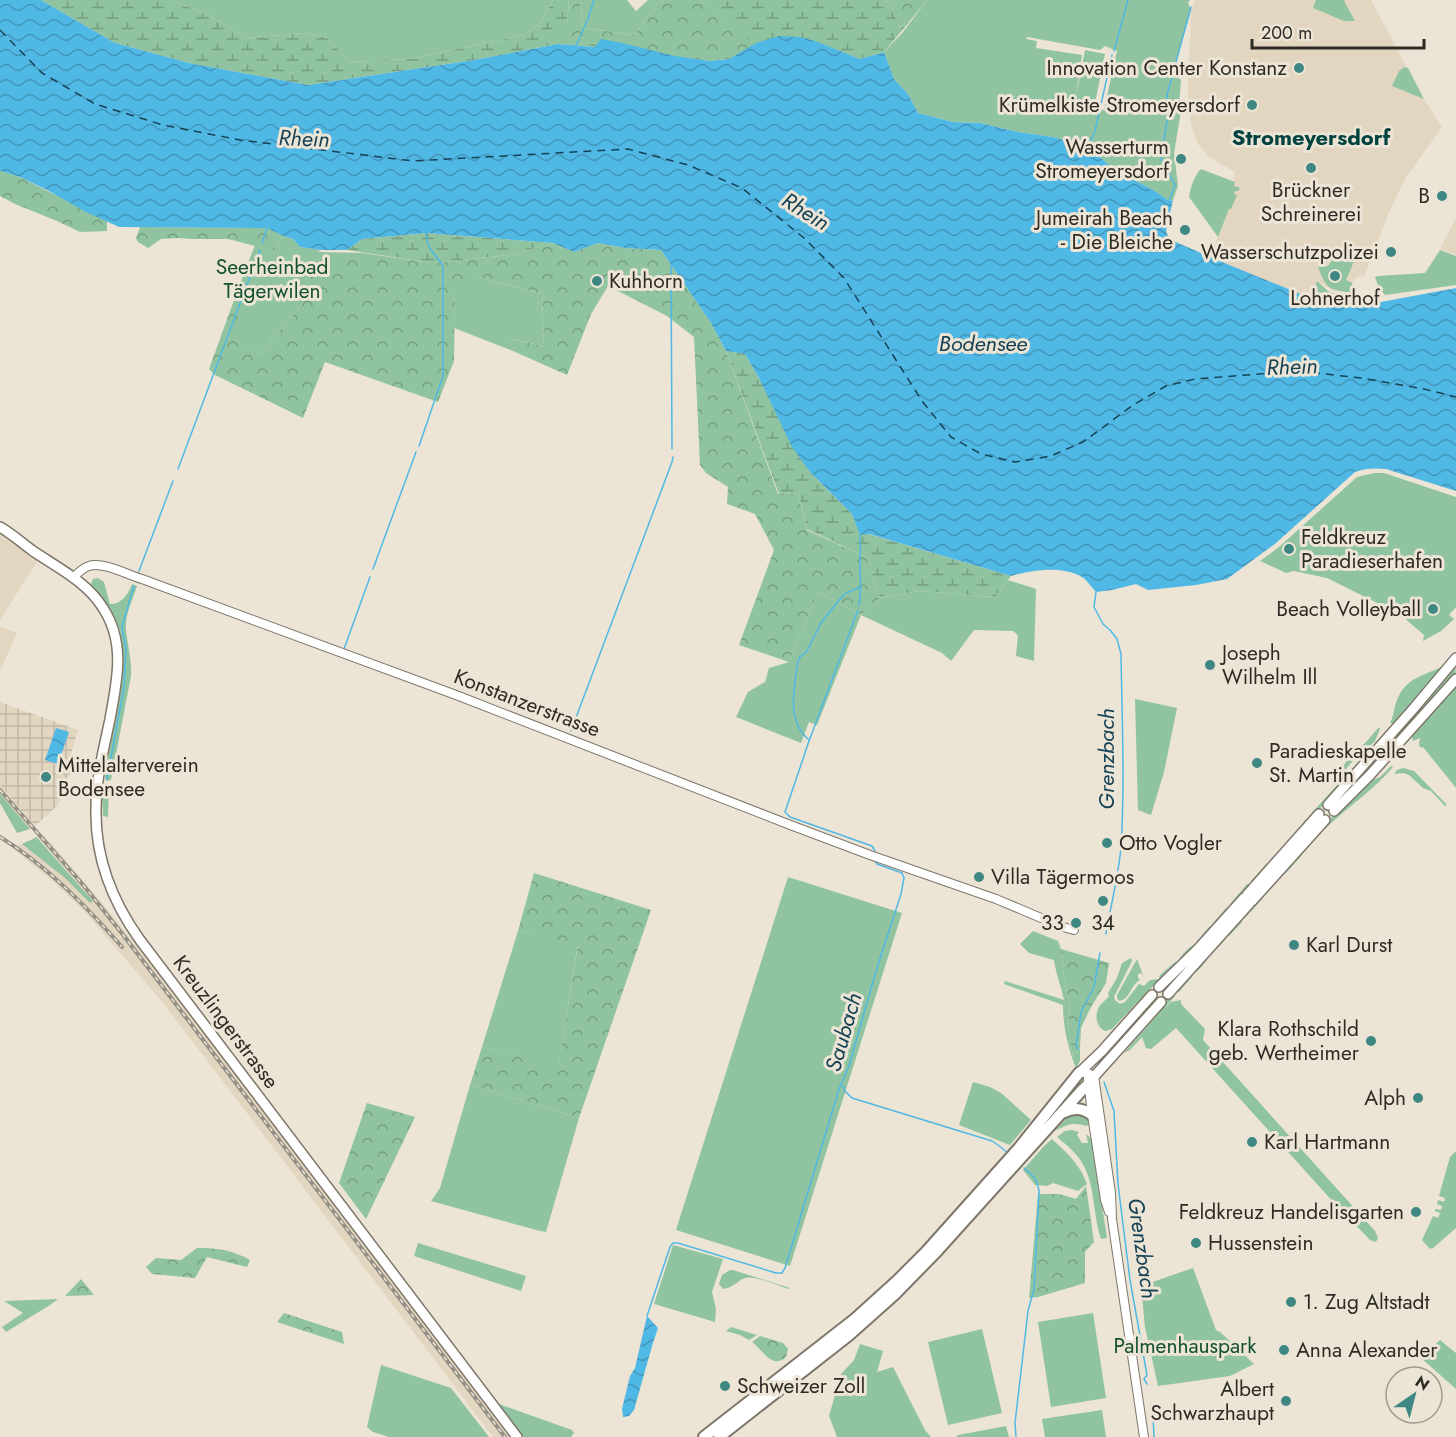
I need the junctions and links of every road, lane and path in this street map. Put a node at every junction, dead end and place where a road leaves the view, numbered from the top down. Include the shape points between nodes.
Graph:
1 (0, 527) edge
2 (73, 578) junction
3 (1454, 660) edge
4 (1456, 679) edge
5 (1322, 817) dead end
6 (1248, 899) junction
7 (1053, 923) dead end
8 (1064, 927) dead end
9 (1074, 930) dead end
10 (1168, 994) dead end
11 (1161, 1002) dead end
12 (1106, 1063) junction
13 (1087, 1074) junction
14 (1098, 1096) junction
15 (1061, 1113) junction
16 (1092, 1115) junction
17 (1112, 1219) junction
18 (517, 1437) edge
19 (704, 1437) edge
20 (719, 1437) edge
21 (1144, 1437) edge

1 - 2 main road
2 - 7 street, Konstanzerstrasse via 87,566 114,569
2 - 18 main road, Kreuzlingerstrasse via 104,610 118,652 96,810 104,868 122,913
3 - 4 main road via 1331,808 1366,779
5 - 6 main road
6 - 10 main road
6 - 13 main road via 1156,991
8 - 9 street
11 - 12 main road
12 - 13 main road
12 - 14 street
13 - 14 street
13 - 15 highway
13 - 16 street
13 - 19 highway via 897,1281 855,1319
14 - 17 street
15 - 16 highway via 1078,1108
15 - 20 highway via 896,1294
16 - 17 street via 1105,1200
17 - 21 street

